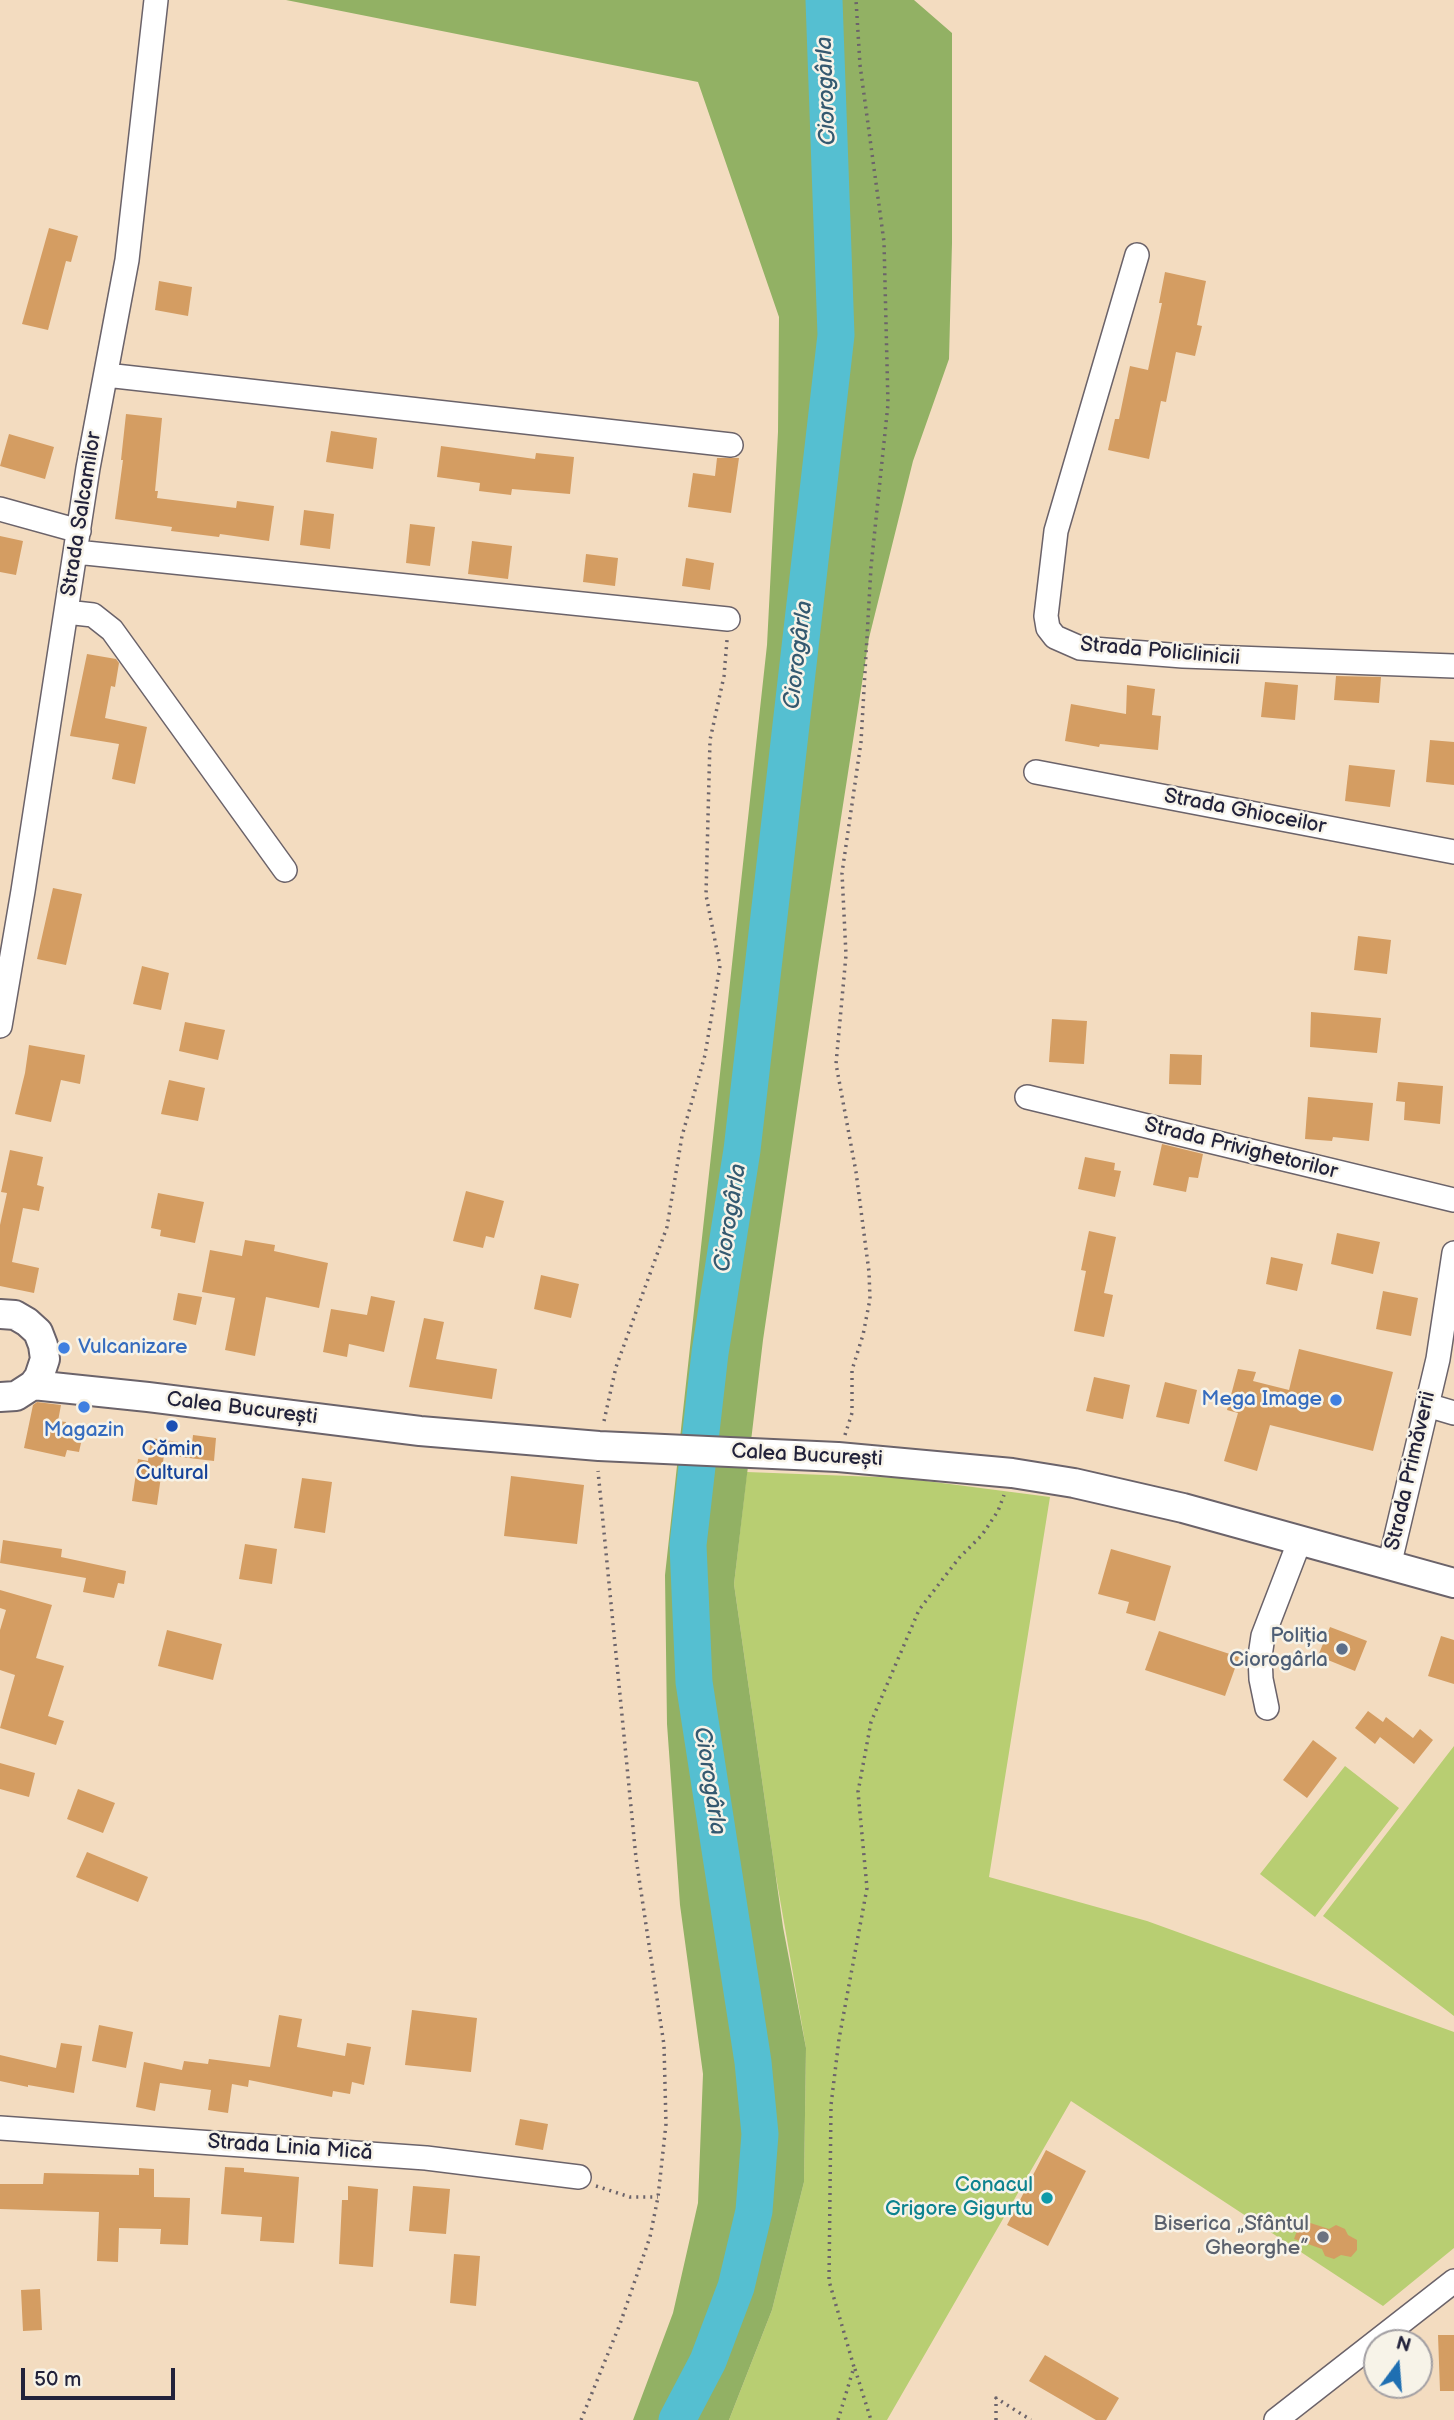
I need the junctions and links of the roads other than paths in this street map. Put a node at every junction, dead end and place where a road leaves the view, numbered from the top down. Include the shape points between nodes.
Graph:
1 (156, 0) edge
2 (1137, 255) dead end
3 (106, 375) junction
4 (731, 445) dead end
5 (0, 509) edge
6 (78, 542) junction
7 (66, 612) junction
8 (729, 619) road end
9 (1454, 666) edge
10 (1036, 772) dead end
11 (1454, 852) edge
12 (285, 870) dead end
13 (0, 1027) edge
14 (1027, 1097) dead end
15 (1454, 1200) edge
16 (1454, 1253) edge
17 (0, 1314) edge
18 (45, 1359) junction
19 (33, 1385) junction
20 (0, 1397) edge
21 (148, 1397) junction
22 (1427, 1405) junction
23 (1454, 1413) edge
24 (1300, 1540) junction
25 (1389, 1566) junction
26 (1454, 1583) edge
27 (1267, 1708) dead end
28 (0, 2128) edge
29 (579, 2177) road end
30 (1454, 2281) edge
31 (1276, 2420) edge

1 - 3 street, Strada Salcamilor via 131,235
2 - 9 street, Strada Policlinicii via 1056,531 1048,628 1055,637 1080,648
3 - 4 street
3 - 6 street, Strada Salcamilor
5 - 6 street
6 - 7 street, Strada Salcamilor
6 - 8 street
7 - 12 street via 93,615 112,630
7 - 13 street, Strada Salcamilor
10 - 11 street, Strada Ghioceilor
14 - 15 street, Strada Privighetorilor
16 - 22 street, Strada Primăverii
17 - 18 main road via 15,1315 38,1332
18 - 19 main road
18 - 21 main road, Calea București
19 - 20 main road via 16,1396
19 - 21 main road, Calea București
21 - 24 main road, Calea București via 420,1431 838,1457 1012,1473 1183,1508
22 - 23 street
22 - 25 street, Strada Primăverii
24 - 25 main road, Calea București
24 - 27 street via 1259,1656
25 - 26 main road, Calea București
28 - 29 street, Strada Linia Mică via 412,2157
30 - 31 street

